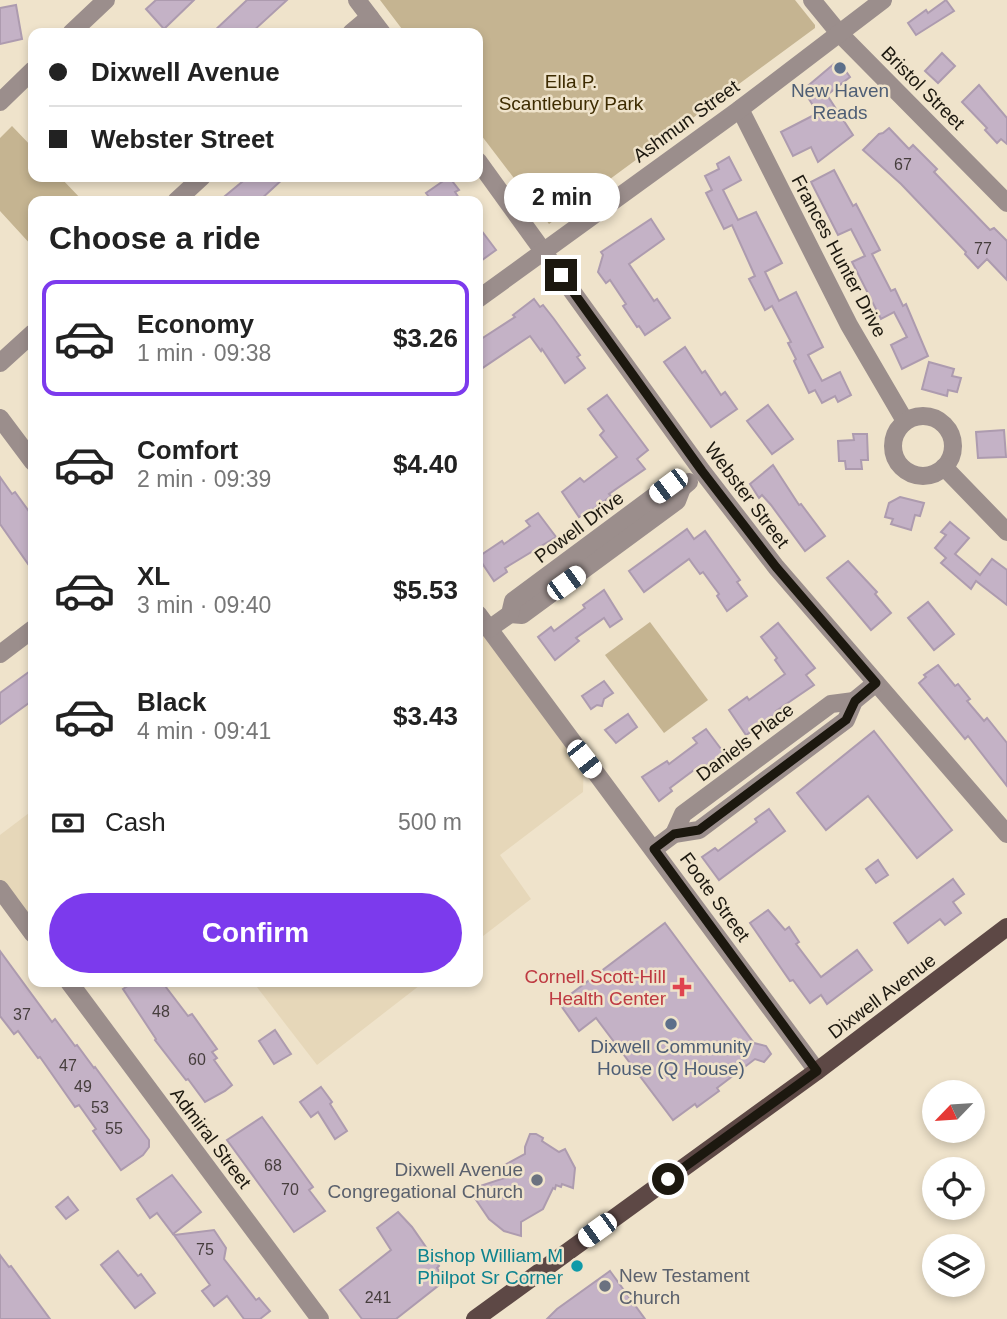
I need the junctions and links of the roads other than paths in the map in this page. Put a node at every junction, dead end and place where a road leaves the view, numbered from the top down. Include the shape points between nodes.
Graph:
1 (106, 0) edge
2 (357, 0) edge
3 (812, 0) edge
4 (883, 0) edge
5 (370, 18) junction
6 (77, 28) edge
7 (357, 28) edge
8 (378, 28) edge
9 (839, 33) junction
10 (28, 75) edge
11 (0, 102) edge
12 (740, 109) junction
13 (483, 169) edge
14 (197, 182) edge
15 (181, 196) edge
16 (1007, 203) edge
17 (544, 251) junction
18 (483, 295) edge
19 (28, 338) edge
20 (0, 363) edge
21 (0, 418) edge
22 (905, 421) junction
23 (28, 455) edge
24 (944, 467) junction
25 (702, 471) junction
26 (1007, 532) edge
27 (483, 621) edge
28 (489, 629) junction
29 (28, 633) edge
30 (0, 654) edge
31 (876, 683) junction
32 (1007, 834) edge
33 (654, 849) junction
34 (0, 889) edge
35 (28, 927) edge
36 (1007, 927) edge
37 (73, 987) edge
38 (817, 1071) junction
39 (320, 1319) edge
40 (475, 1319) edge

1 - 6 street
2 - 5 street
3 - 9 street, Bristol Street
4 - 9 street, Ashmun Street
5 - 7 street
5 - 8 street
9 - 12 street, Ashmun Street
9 - 16 street, Bristol Street
10 - 11 street
12 - 17 street, Ashmun Street
12 - 22 street, Frances Hunter Drive via 849,325
13 - 17 street, Webster Street
14 - 15 street
17 - 18 street, Ashmun Street
17 - 25 street, Webster Street
19 - 20 street
21 - 23 street
22 - 24 street via 925,415 944,424 953,449
22 - 24 street via 893,447 901,466 925,476
24 - 26 street
25 - 28 street, Powell Drive via 682,488 677,501 522,615 510,614
25 - 31 street, Webster Street via 776,567
27 - 28 street, Foote Street
28 - 33 street, Foote Street
29 - 30 street
31 - 32 street, Webster Street
31 - 33 street via 855,701 846,720 699,830 674,834
33 - 38 street, Foote Street
34 - 35 street
36 - 38 main road, Dixwell Avenue
37 - 39 street, Admiral Street
38 - 40 main road, Dixwell Avenue

